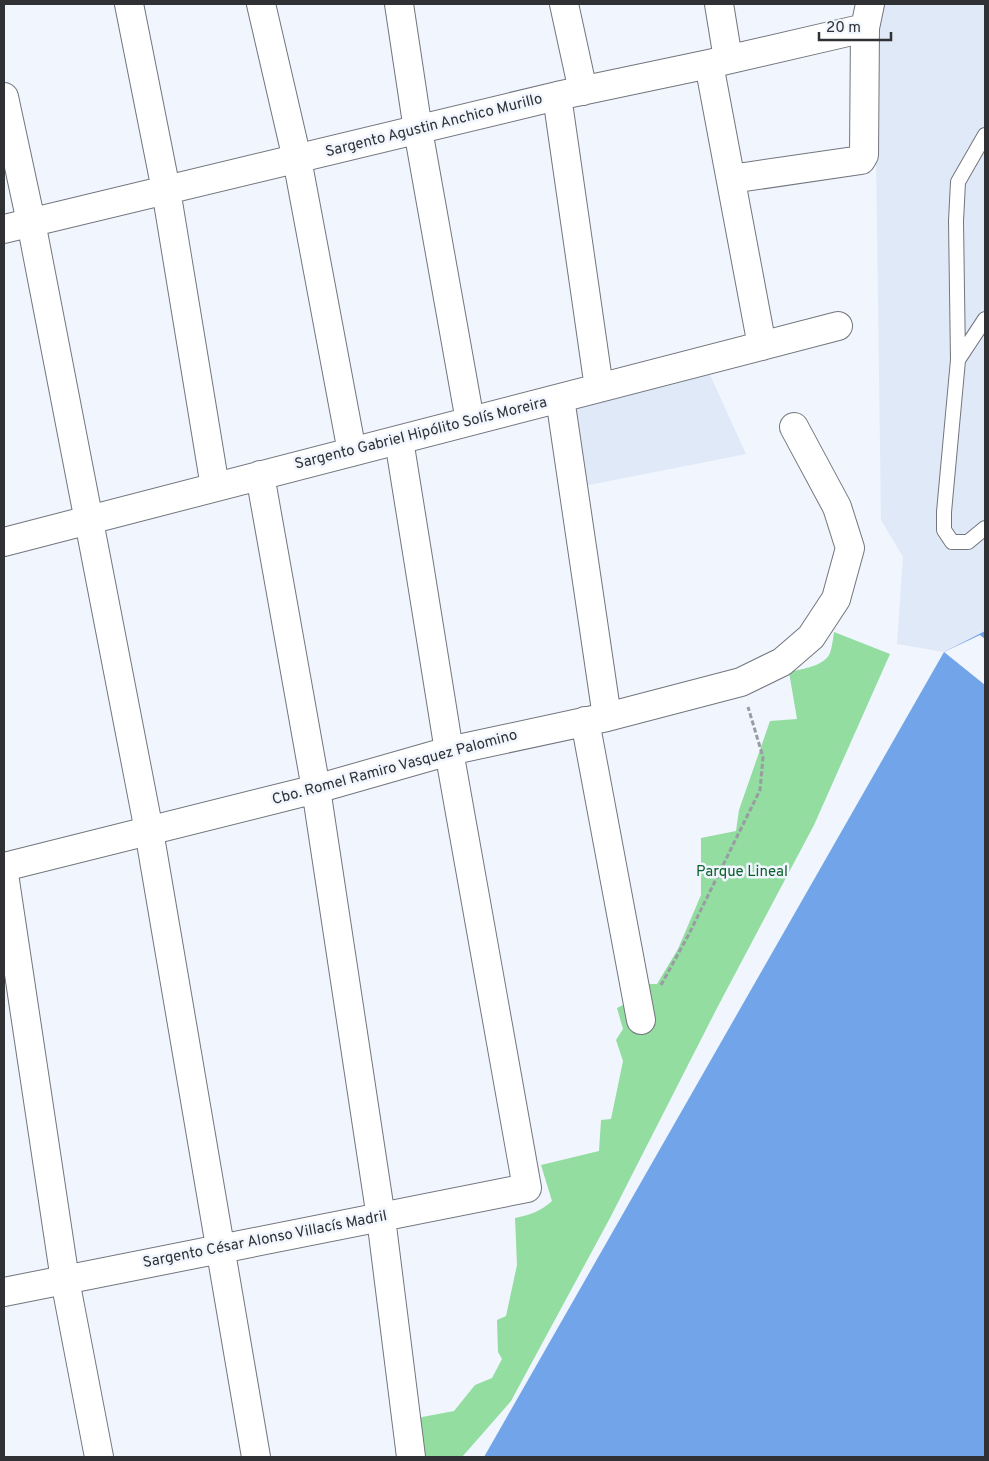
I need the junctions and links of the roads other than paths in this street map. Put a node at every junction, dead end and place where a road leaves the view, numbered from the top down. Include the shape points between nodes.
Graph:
1 (129, 4) edge
2 (261, 4) edge
3 (399, 4) edge
4 (564, 4) edge
5 (719, 4) edge
6 (868, 16) edge
7 (718, 62) junction
8 (583, 92) junction
9 (557, 96) junction
10 (4, 97) edge
11 (418, 130) junction
12 (985, 135) edge
13 (297, 159) junction
14 (731, 179) junction
15 (166, 190) junction
16 (31, 222) junction
17 (4, 229) edge
18 (985, 319) edge
19 (838, 326) dead end
20 (762, 346) junction
21 (958, 360) junction
22 (599, 388) junction
23 (560, 398) junction
24 (470, 421) junction
25 (794, 427) dead end
26 (399, 440) junction
27 (352, 452) junction
28 (260, 475) junction
29 (215, 487) junction
30 (88, 520) junction
31 (985, 528) edge
32 (4, 542) edge
33 (596, 719) junction
34 (449, 751) junction
35 (316, 789) junction
36 (149, 831) junction
37 (4, 867) edge
38 (4, 874) edge
39 (641, 1020) dead end
40 (381, 1218) junction
41 (221, 1248) junction
42 (66, 1280) junction
43 (4, 1292) edge
44 (99, 1457) edge
45 (256, 1457) edge
46 (411, 1457) edge

1 - 15 street
2 - 13 street
3 - 11 street
4 - 8 street
5 - 7 street
6 - 7 street, Sargento Agustin Anchico Murillo
6 - 14 street via 864,155 861,160
7 - 8 street, Sargento Agustin Anchico Murillo
7 - 14 street
8 - 9 street, Sargento Agustin Anchico Murillo
9 - 11 street, Sargento Agustin Anchico Murillo
9 - 22 street
10 - 16 street
11 - 13 street, Sargento Agustin Anchico Murillo
11 - 24 street
12 - 21 lane via 958,182
13 - 15 street, Sargento Agustin Anchico Murillo
13 - 27 street
14 - 20 street
15 - 16 street, Sargento Agustin Anchico Murillo
15 - 29 street
16 - 17 street, Sargento Agustin Anchico Murillo
16 - 30 street
18 - 21 lane
19 - 20 street, Sargento Gabriel Hipólito Solís Moreira
20 - 22 street, Sargento Gabriel Hipólito Solís Moreira
21 - 31 lane via 944,530 952,542 968,542
22 - 23 street, Sargento Gabriel Hipólito Solís Moreira
23 - 24 street, Sargento Gabriel Hipólito Solís Moreira
23 - 33 street
24 - 26 street, Sargento Gabriel Hipólito Solís Moreira
25 - 33 street, Cbo. Romel Ramiro Vasquez Palomino via 837,507 850,548 836,600 811,637 782,662 741,682
26 - 27 street, Sargento Gabriel Hipólito Solís Moreira
26 - 34 street
27 - 28 street, Sargento Gabriel Hipólito Solís Moreira
28 - 29 street, Sargento Gabriel Hipólito Solís Moreira
28 - 35 street
29 - 30 street, Sargento Gabriel Hipólito Solís Moreira
30 - 32 street, Sargento Gabriel Hipólito Solís Moreira
30 - 36 street
33 - 34 street, Cbo. Romel Ramiro Vasquez Palomino
33 - 39 street
34 - 35 street, Cbo. Romel Ramiro Vasquez Palomino
34 - 40 street, Sargento César Alonso Villacís Madril via 527,1188
35 - 36 street, Cbo. Romel Ramiro Vasquez Palomino
35 - 40 street
36 - 37 street, Cbo. Romel Ramiro Vasquez Palomino
36 - 41 street
38 - 42 street
40 - 41 street, Sargento César Alonso Villacís Madril
40 - 46 street
41 - 42 street, Sargento César Alonso Villacís Madril
41 - 45 street
42 - 43 street, Sargento César Alonso Villacís Madril
42 - 44 street

